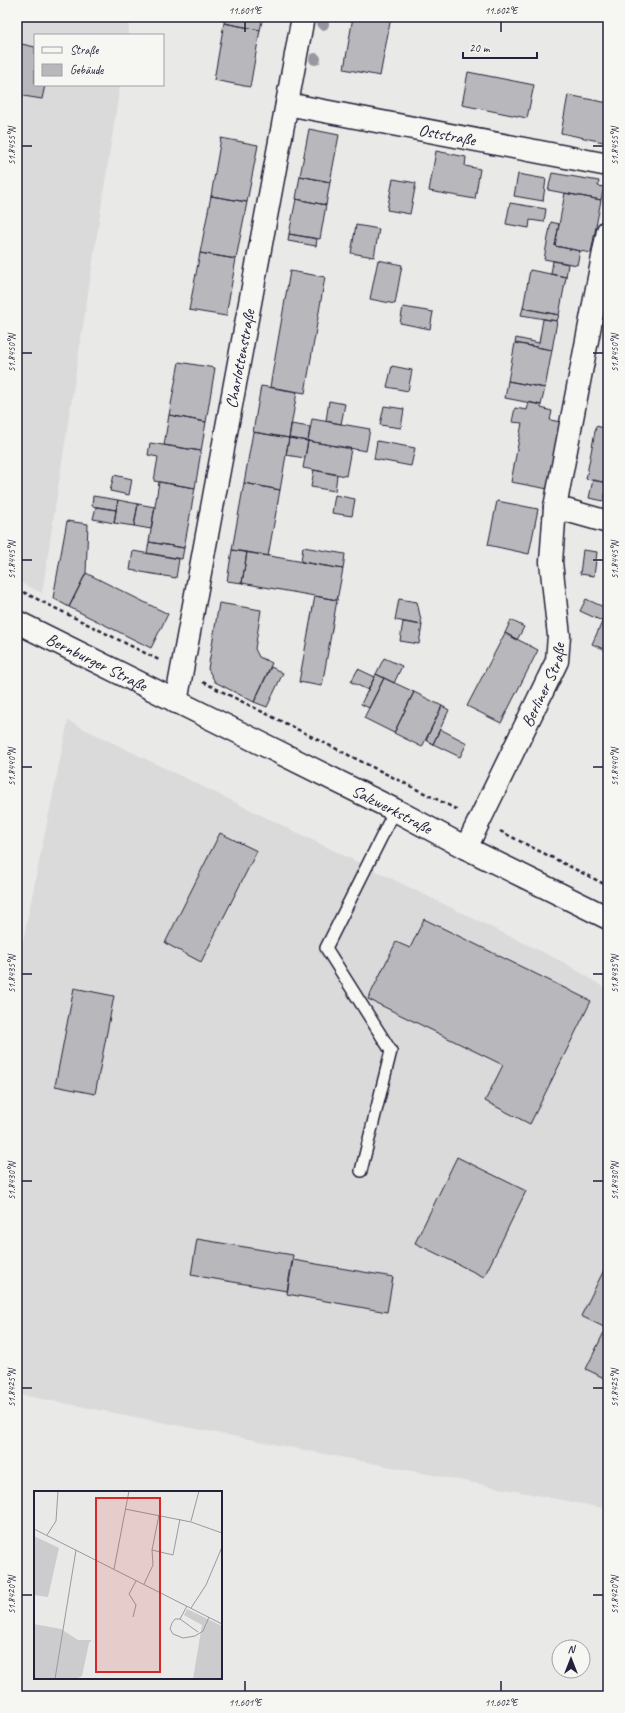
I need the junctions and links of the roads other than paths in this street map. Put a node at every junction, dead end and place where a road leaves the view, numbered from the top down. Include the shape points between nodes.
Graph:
1 (303, 17) edge
2 (287, 104) junction
3 (608, 165) edge
4 (608, 231) edge
5 (555, 507) junction
6 (608, 522) edge
7 (17, 622) edge
8 (176, 702) junction
9 (395, 810) junction
10 (466, 848) junction
11 (608, 918) edge
12 (361, 1171) dead end

1 - 2 street, Charlottenstraße
2 - 3 street, Oststraße
2 - 8 street, Charlottenstraße
4 - 5 street, Berliner Straße
5 - 6 street
5 - 10 street, Berliner Straße via 552,562 559,636 557,660
7 - 8 street, Bernburger Straße
8 - 9 street, Salzwerkstraße
9 - 10 street, Salzwerkstraße
9 - 12 lane via 326,948 392,1051
10 - 11 street, Salzwerkstraße

